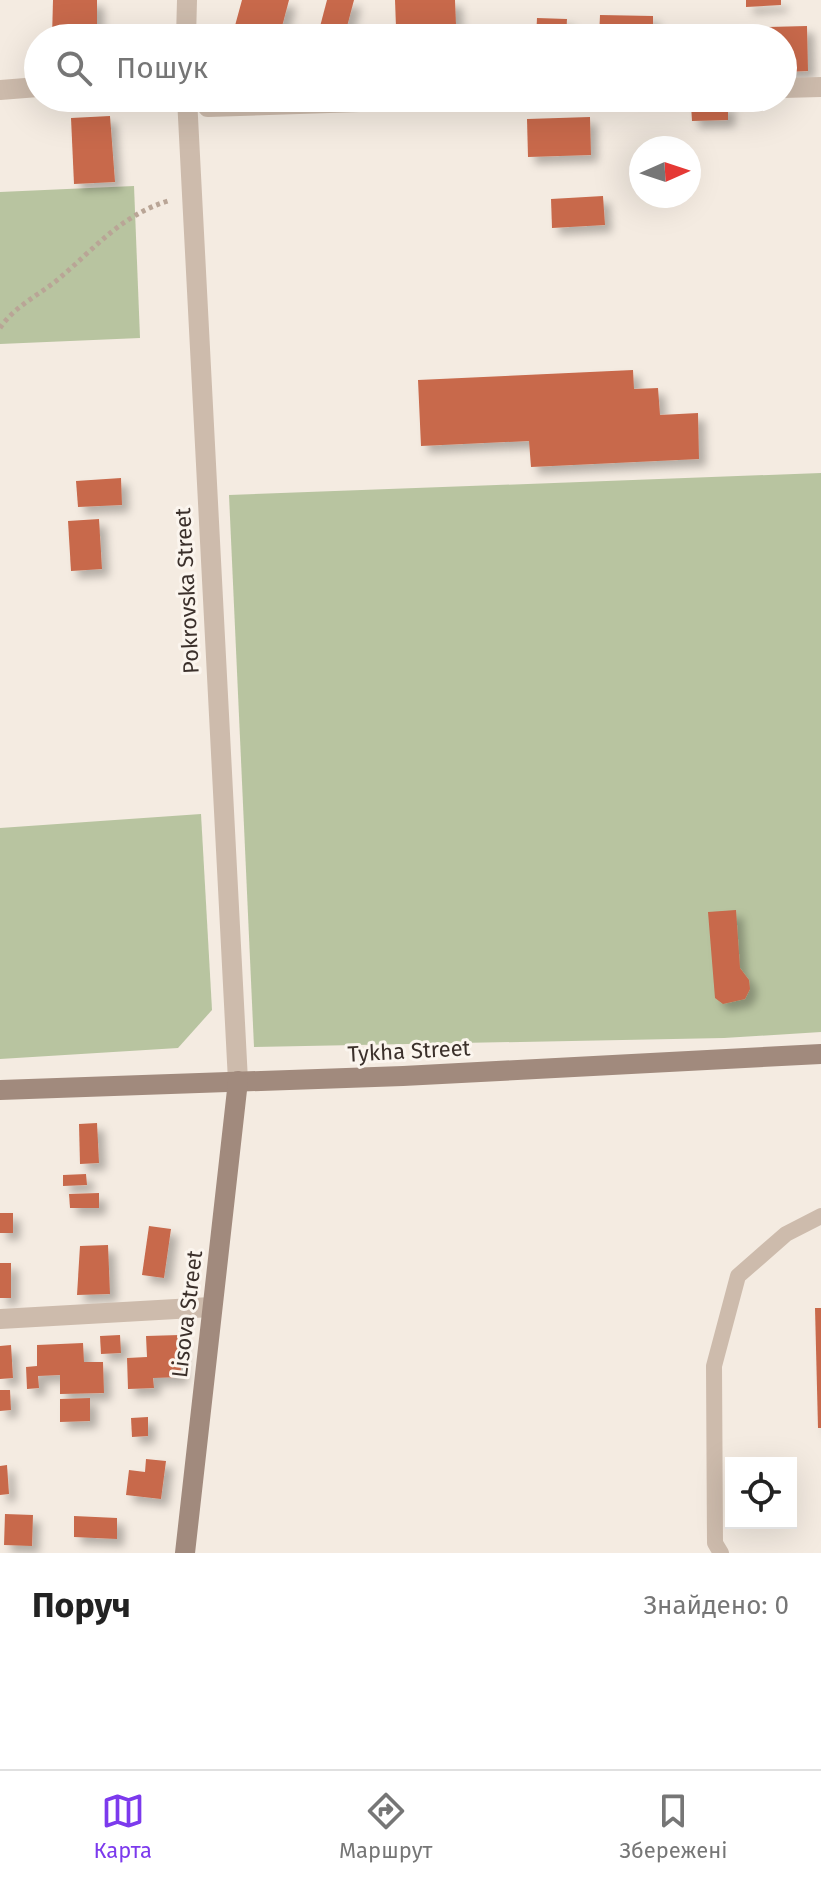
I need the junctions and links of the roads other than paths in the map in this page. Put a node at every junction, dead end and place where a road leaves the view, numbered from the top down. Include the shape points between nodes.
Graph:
1 (187, 0) edge
2 (186, 24) edge
3 (821, 87) edge
4 (24, 88) edge
5 (797, 88) edge
6 (0, 90) edge
7 (188, 112) edge
8 (821, 1054) edge
9 (238, 1081) junction
10 (0, 1090) edge
11 (821, 1216) edge
12 (211, 1307) junction
13 (0, 1319) edge
14 (185, 1553) edge
15 (721, 1553) edge

1 - 2 street
3 - 5 street
4 - 6 street
7 - 9 street, Pokrovska Street
8 - 9 main road, Tykha Street
9 - 10 main road, Tykha Street
9 - 12 main road, Lisova Street
11 - 15 lane via 786,1234 738,1276 714,1366 715,1543
12 - 13 street
12 - 14 main road, Lisova Street

